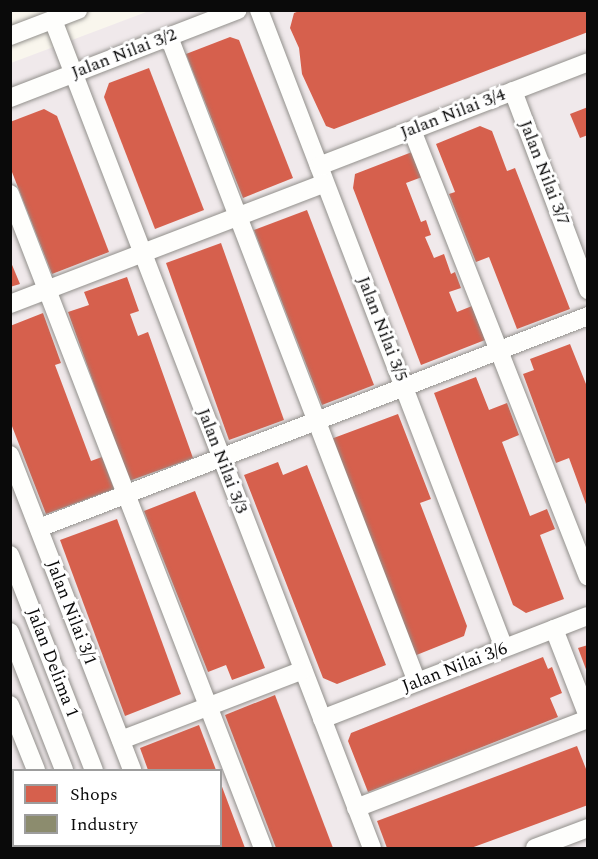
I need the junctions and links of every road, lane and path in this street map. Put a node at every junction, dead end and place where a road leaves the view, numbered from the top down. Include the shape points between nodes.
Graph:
1 (78, 10) edge
2 (238, 10) edge
3 (259, 10) edge
4 (53, 20) junction
5 (10, 36) edge
6 (169, 37) junction
7 (588, 62) edge
8 (73, 74) junction
9 (513, 91) junction
10 (10, 98) edge
11 (412, 130) junction
12 (322, 174) junction
13 (10, 194) edge
14 (238, 216) junction
15 (142, 253) junction
16 (47, 290) junction
17 (588, 290) edge
18 (10, 304) edge
19 (588, 316) edge
20 (500, 350) junction
21 (404, 387) junction
22 (316, 421) junction
23 (10, 455) edge
24 (221, 458) junction
25 (126, 494) junction
26 (39, 528) junction
27 (10, 555) edge
28 (588, 577) edge
29 (17, 591) edge
30 (588, 616) edge
31 (554, 629) junction
32 (10, 632) edge
33 (504, 648) junction
34 (303, 670) junction
35 (417, 682) junction
36 (10, 705) edge
37 (208, 707) junction
38 (588, 717) edge
39 (322, 719) junction
40 (121, 740) junction
41 (35, 769) edge
42 (63, 769) edge
43 (93, 769) edge
44 (131, 769) edge
45 (356, 808) junction
46 (588, 828) edge
47 (263, 849) edge
48 (372, 849) edge
49 (535, 849) edge

1 - 4 street
2 - 6 street, Jalan Nilai 3/2
3 - 12 street, Jalan Nilai 3/5
4 - 5 street
4 - 8 street, Jalan Nilai 3/3
6 - 8 street, Jalan Nilai 3/2
6 - 14 street
7 - 9 street, Jalan Nilai 3/4
8 - 10 street, Jalan Nilai 3/2
8 - 15 street, Jalan Nilai 3/3
9 - 11 street, Jalan Nilai 3/4
9 - 17 street, Jalan Nilai 3/7
11 - 12 street, Jalan Nilai 3/4
11 - 20 street
12 - 14 street, Jalan Nilai 3/4
12 - 21 street, Jalan Nilai 3/5
13 - 16 street
14 - 15 street, Jalan Nilai 3/4
14 - 22 street
15 - 16 street, Jalan Nilai 3/4
15 - 24 street, Jalan Nilai 3/3
16 - 18 street, Jalan Nilai 3/4
16 - 25 street
19 - 20 street
20 - 21 street
20 - 28 street
21 - 22 street
21 - 33 street, Jalan Nilai 3/5
22 - 24 street
22 - 35 street
23 - 26 street, Jalan Nilai 3/1
24 - 25 street
24 - 34 street, Jalan Nilai 3/3
25 - 26 street
25 - 37 street
26 - 40 street, Jalan Nilai 3/1
27 - 29 street, Jalan Delima 1
29 - 43 street, Jalan Delima 1
30 - 31 street, Jalan Nilai 3/6
31 - 33 street, Jalan Nilai 3/6
31 - 38 street
32 - 42 street, Jalan Delima 1
33 - 35 street, Jalan Nilai 3/6
34 - 37 street
34 - 39 street, Jalan Nilai 3/3
35 - 39 street, Jalan Nilai 3/6
36 - 41 street
37 - 40 street
37 - 47 street
38 - 45 street
39 - 45 street, Jalan Nilai 3/3
40 - 44 street, Jalan Nilai 3/1
45 - 48 street, Jalan Nilai 3/3
46 - 49 street

